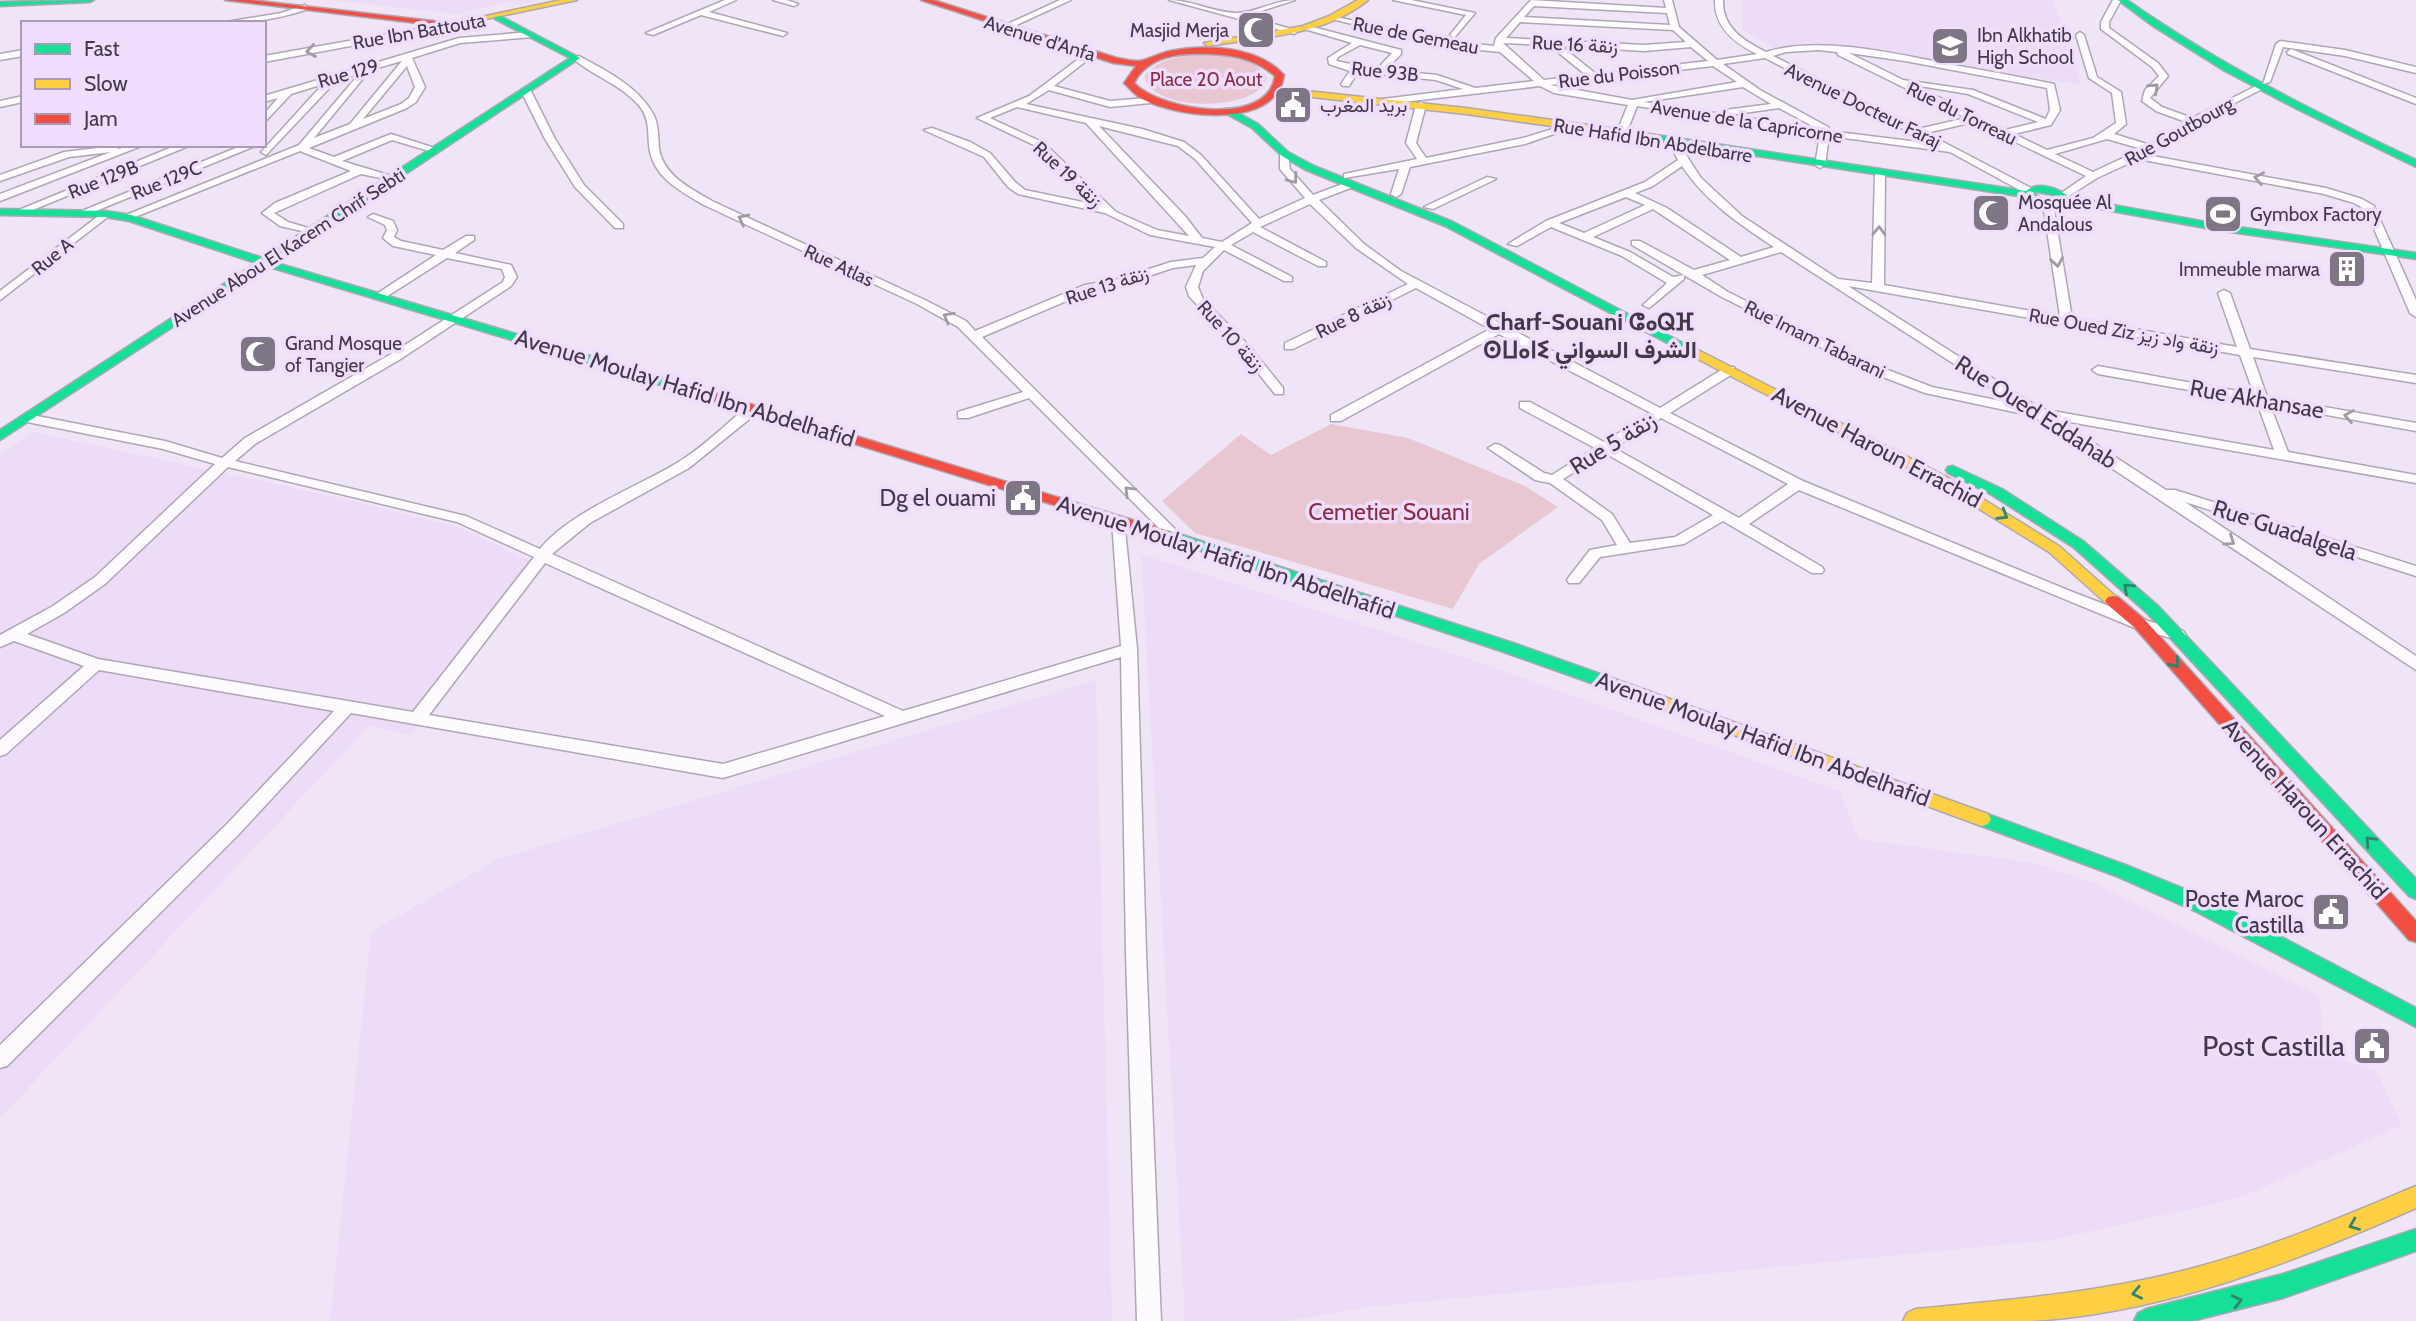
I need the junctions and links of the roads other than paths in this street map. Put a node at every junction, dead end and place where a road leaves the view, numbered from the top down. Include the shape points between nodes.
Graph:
1 (27, 0) edge
2 (90, 0) edge
3 (229, 0) edge
4 (573, 0) edge
5 (732, 0) edge
6 (777, 0) edge
7 (925, 0) edge
8 (1036, 0) edge
9 (1067, 0) edge
10 (1173, 0) edge
11 (1291, 0) edge
12 (1364, 0) edge
13 (1397, 0) edge
14 (1668, 0) edge
15 (1719, 0) edge
16 (2120, 0) edge
17 (2137, 0) edge
18 (0, 2) edge
19 (556, 2) edge
20 (1533, 2) edge
21 (299, 4) edge
22 (794, 4) dead end
23 (1054, 6) junction
24 (1619, 9) junction
25 (1671, 11) junction
26 (702, 13) junction
27 (1236, 16) junction
28 (498, 17) junction
29 (1332, 18) junction
30 (1518, 19) junction
31 (238, 21) edge
32 (476, 21) junction
33 (450, 25) junction
34 (1600, 25) junction
35 (1620, 26) junction
36 (1005, 27) junction
37 (1675, 28) junction
38 (1296, 30) junction
39 (650, 33) dead end
40 (783, 33) dead end
41 (530, 35) junction
42 (1454, 35) dead end
43 (2080, 35) dead end
44 (1361, 41) junction
45 (1549, 41) junction
46 (1693, 44) junction
47 (1499, 45) junction
48 (1600, 45) junction
49 (2279, 46) junction
50 (1833, 48) junction
51 (1197, 51) junction
52 (21, 54) edge
53 (1091, 54) junction
54 (1250, 56) junction
55 (1764, 56) junction
56 (0, 57) edge
57 (407, 58) junction
58 (576, 58) junction
59 (1615, 58) dead end
60 (266, 59) edge
61 (1715, 63) junction
62 (1623, 65) dead end
63 (367, 68) junction
64 (1137, 69) junction
65 (1355, 69) junction
66 (2416, 70) edge
67 (1380, 71) junction
68 (1631, 72) junction
69 (1594, 77) junction
70 (334, 78) junction
71 (1892, 79) junction
72 (1346, 84) dead end
73 (1542, 84) junction
74 (1745, 84) junction
75 (2262, 85) junction
76 (1048, 87) junction
77 (290, 90) junction
78 (526, 91) junction
79 (1278, 91) junction
80 (1474, 91) junction
81 (266, 98) edge
82 (21, 99) edge
83 (1147, 101) junction
84 (1386, 101) junction
85 (1620, 102) junction
86 (2416, 102) edge
87 (0, 104) edge
88 (1633, 104) junction
89 (1019, 105) junction
90 (1421, 105) junction
91 (1781, 105) junction
92 (1251, 106) junction
93 (1228, 111) junction
94 (1475, 112) junction
95 (2321, 115) junction
96 (1710, 116) junction
97 (266, 118) edge
98 (1973, 119) junction
99 (1090, 121) junction
100 (2193, 121) junction
101 (2048, 122) junction
102 (1569, 127) junction
103 (350, 128) junction
104 (929, 130) dead end
105 (1916, 132) junction
106 (1621, 134) junction
107 (1825, 134) junction
108 (2003, 134) junction
109 (1839, 135) junction
110 (2106, 135) junction
111 (1674, 143) junction
112 (122, 147) edge
113 (133, 147) edge
114 (181, 147) edge
115 (247, 147) edge
116 (251, 147) edge
117 (301, 148) junction
118 (2151, 149) junction
119 (436, 150) junction
120 (1955, 150) junction
121 (2046, 153) junction
122 (1285, 154) junction
123 (271, 155) junction
124 (2416, 155) edge
125 (2138, 156) junction
126 (333, 161) junction
127 (1423, 161) junction
128 (1683, 161) junction
129 (1820, 165) junction
130 (2416, 165) edge
131 (1405, 166) junction
132 (360, 171) junction
133 (1880, 174) junction
134 (2093, 176) junction
135 (0, 178) edge
136 (391, 179) junction
137 (1491, 179) dead end
138 (1348, 180) junction
139 (1625, 192) junction
140 (2029, 193) junction
141 (1396, 194) junction
142 (0, 198) edge
143 (2065, 198) junction
144 (1311, 199) junction
145 (2048, 204) junction
146 (1654, 205) junction
147 (1429, 207) junction
148 (1106, 210) junction
149 (0, 212) edge
150 (19, 212) junction
151 (82, 213) junction
152 (105, 214) junction
153 (125, 217) junction
154 (373, 218) dead end
155 (1550, 223) junction
156 (619, 226) dead end
157 (1255, 226) junction
158 (311, 232) junction
159 (1586, 236) junction
160 (470, 238) dead end
161 (1198, 240) junction
162 (1513, 243) junction
163 (1636, 243) dead end
164 (1223, 245) junction
165 (1782, 248) junction
166 (2389, 252) junction
167 (445, 256) junction
168 (2416, 256) edge
169 (1204, 261) junction
170 (1740, 261) junction
171 (263, 262) junction
172 (1322, 264) dead end
173 (1693, 274) junction
174 (1289, 279) dead end
175 (1832, 279) junction
176 (1673, 282) junction
177 (1416, 285) junction
178 (1878, 288) junction
179 (2224, 293) dead end
180 (382, 295) junction
181 (0, 297) edge
182 (1649, 305) dead end
183 (2416, 313) edge
184 (457, 318) junction
185 (2067, 321) junction
186 (1499, 329) junction
187 (975, 335) junction
188 (1289, 346) dead end
189 (2246, 352) junction
190 (1730, 370) junction
191 (2098, 370) dead end
192 (2416, 379) edge
193 (1279, 391) dead end
194 (1031, 393) junction
195 (2264, 401) junction
196 (1525, 405) dead end
197 (753, 409) junction
198 (2034, 412) junction
199 (1660, 413) junction
200 (963, 415) dead end
201 (27, 418) junction
202 (1336, 418) dead end
203 (2416, 427) edge
204 (0, 436) edge
205 (1602, 447) junction
206 (1495, 448) dead end
207 (2282, 455) junction
208 (223, 462) junction
209 (1554, 479) junction
210 (2416, 479) edge
211 (1798, 485) junction
212 (2154, 488) junction
213 (1723, 515) junction
214 (1119, 522) junction
215 (1740, 524) junction
216 (1178, 539) junction
217 (1625, 547) junction
218 (541, 556) junction
219 (1817, 570) dead end
220 (2416, 571) edge
221 (1574, 580) dead end
222 (2140, 624) junction
223 (2178, 635) junction
224 (6, 639) edge
225 (1129, 649) junction
226 (2416, 663) edge
227 (96, 664) junction
228 (346, 708) junction
229 (902, 717) junction
230 (418, 718) junction
231 (0, 750) edge
232 (2416, 891) edge
233 (2416, 934) edge
234 (2416, 1018) edge
235 (0, 1059) edge
236 (2416, 1197) edge
237 (2416, 1240) edge
238 (1149, 1321) edge
239 (1916, 1321) edge
240 (2147, 1321) edge

1 - 18 street
2 - 18 street
3 - 21 street
4 - 19 street, Rue Ibn Battouta
5 - 26 street
6 - 22 street
7 - 36 street, Avenue d'Anfa
8 - 23 street
9 - 23 street
10 - 27 street
11 - 27 street
12 - 29 street
13 - 42 street via 1471,14
14 - 25 street
15 - 55 street, Avenue Docteur Faraj via 1724,26
16 - 75 street via 2184,45
100 -> 16 street via 2145,99 2164,76 2105,29
17 - 75 street
19 - 28 street, Rue Ibn Battouta
20 - 24 street
20 - 30 street
21 - 31 street via 282,15
21 - 32 street
21 - 33 street
23 - 36 street
24 - 25 street
24 - 35 street
25 - 37 street
26 - 39 street
26 - 40 street
27 - 38 street
28 - 32 street, Rue Ibn Battouta
28 - 41 street, Rue Atlas
29 - 38 street
29 - 47 street, Rue de Gemeau via 1440,43
30 - 34 street
30 - 47 street
32 - 33 street, Rue Ibn Battouta
33 -> 60 street, Rue Ibn Battouta
34 - 35 street
34 - 48 street
35 - 37 street
36 - 53 street, Avenue d'Anfa
37 - 46 street
38 - 44 street
38 - 51 street via 1218,41
38 - 54 street
41 - 57 street, Rue 129 via 464,40
41 - 58 street, Rue Atlas
43 - 110 street via 2093,78 2117,95 2122,124
44 - 65 street, Rue 93B via 1331,61
44 - 67 street via 1399,52
45 - 47 street, Rue 16 زنقة
45 - 48 street, Rue 16 زنقة
45 - 69 street
46 - 48 street, Rue 16 زنقة via 1653,48
46 - 61 street
47 - 73 street
48 - 59 street
49 - 66 street via 2345,53
49 - 75 street
49 - 86 street
50 - 55 street, Rue du Poisson via 1793,48
50 - 71 street, Rue du Torreau
50 - 101 street, Rue du Poisson via 2038,82 2053,89 2054,110
51 - 54 street
51 - 64 street via 1166,55
52 - 56 street
53 - 64 street, Avenue d'Anfa
53 - 76 street, Rue 19 زنقة
54 - 79 street via 1280,75
55 - 61 street, Rue du Poisson
55 - 105 street, Avenue Docteur Faraj
57 - 63 street, Rue 129
57 - 103 street
57 - 103 street via 420,87 413,100
58 - 78 street, Avenue Abou El Kacem Chrif Sebti
187 -> 58 street, Rue Atlas via 939,311 708,203 678,184 657,161 652,122 645,108
61 - 68 street, Rue du Poisson
61 - 74 street
62 - 68 street
63 - 70 street, Rue 129
63 - 117 street
64 - 83 street via 1129,83
65 - 67 street, Rue 93B
65 - 72 street
67 - 80 street, Rue 93B via 1428,75
68 - 69 street, Rue du Poisson
69 - 73 street, Rue du Poisson
70 - 77 street, Rue 129
70 - 123 street
71 - 98 street, Rue du Torreau
71 - 101 street via 1970,92
73 - 80 street, Rue du Poisson
73 - 85 street, Avenue de la Capricorne via 1566,94
74 - 85 street
74 - 91 street
75 - 95 street
75 - 100 street, Rue Goutbourg
76 - 83 street via 1110,104
76 - 89 street, Rue 19 زنقة
77 - 81 street, Rue 129
77 - 97 street, Rue 129
78 - 119 street, Avenue Abou El Kacem Chrif Sebti
78 - 156 street via 580,187
79 - 84 street, Rue Hafid Ibn Abdelbarre
79 - 92 street
80 - 84 street, Rue du Poisson
80 - 94 street
82 - 87 street
83 - 93 street via 1183,111
84 - 90 street, Rue Hafid Ibn Abdelbarre
85 - 88 street, Avenue de la Capricorne
88 - 96 street, Avenue de la Capricorne
88 - 106 street
89 - 99 street
89 - 148 street, Rue 19 زنقة via 982,118 1041,145
90 - 94 street, Rue Hafid Ibn Abdelbarre
90 - 127 street via 1411,143
91 - 96 street
91 - 109 street
92 - 93 street
92 - 138 street, Avenue Haroun Errachid via 1298,150
93 - 122 street, Avenue Haroun Errachid via 1255,126
94 - 102 street, Rue Hafid Ibn Abdelbarre
95 - 124 street
95 - 130 street
96 - 107 street, Avenue de la Capricorne
98 - 105 street
98 - 108 street, Rue du Torreau
99 - 157 street via 1155,135 1190,149
99 - 161 street
100 - 118 street, Rue Goutbourg
101 - 108 street
102 - 106 street, Rue Hafid Ibn Abdelbarre
102 - 127 street via 1525,141
103 - 117 street
104 - 148 street via 981,151 1010,185 1022,192
105 - 120 street, Avenue Docteur Faraj
106 - 111 street, Rue Hafid Ibn Abdelbarre
107 - 109 street, Avenue de la Capricorne
107 - 129 street
108 - 121 street, Rue du Torreau
109 - 120 street, Avenue de la Capricorne
110 - 118 street
110 - 121 street
111 - 128 street, Rue Oued Eddahab
111 - 129 street, Rue Hafid Ibn Abdelbarre
112 - 135 street via 66,154
113 - 142 street
114 - 150 street, Rue 129B
115 - 151 street, Rue 129C
116 - 123 street
117 - 123 street
117 - 126 street
118 - 125 street, Rue Goutbourg
119 - 126 street via 391,137
119 - 136 street, Avenue Abou El Kacem Chrif Sebti
120 - 140 street, Avenue Docteur Faraj
121 - 134 street, Rue du Torreau
122 - 138 street, Avenue Haroun Errachid
122 -> 144 street via 1288,175
123 - 153 street
125 - 134 street, Rue Goutbourg
166 -> 125 street via 2370,208 2358,201
126 - 132 street
127 - 131 street
128 - 139 street via 1649,184
128 - 165 street, Rue Oued Eddahab via 1718,204
129 - 133 street, Rue Hafid Ibn Abdelbarre
131 - 138 street
131 - 141 street
132 - 136 street
132 - 158 street via 267,213
133 - 140 street, Rue Hafid Ibn Abdelbarre
178 -> 133 street
134 - 143 street, Rue Goutbourg
136 - 158 street, Avenue Abou El Kacem Chrif Sebti
137 - 147 street
138 - 141 street, Avenue Haroun Errachid
138 - 144 street
138 - 190 street, Avenue Haroun Errachid via 1484,240
139 - 146 street
139 - 155 street
140 - 143 street, Rue Hafid Ibn Abdelbarre via 2046,189
140 - 145 street, Rue Hafid Ibn Abdelbarre
141 - 147 street, Avenue Haroun Errachid
143 - 145 street via 2063,203
143 - 166 street, Rue Hafid Ibn Abdelbarre via 2217,227
144 - 157 street
144 - 177 street via 1360,246
145 -> 185 street
146 - 159 street
146 - 170 street
147 - 162 street, Avenue Haroun Errachid
148 - 161 street, Rue 19 زنقة via 1154,233
149 - 150 street, Avenue Moulay Hafid Ibn Abdelhafid
150 - 151 street, Avenue Moulay Hafid Ibn Abdelhafid
151 - 152 street, Avenue Moulay Hafid Ibn Abdelhafid
152 - 153 street, Avenue Moulay Hafid Ibn Abdelhafid
152 - 181 street, Rue A
153 - 171 street, Avenue Moulay Hafid Ibn Abdelhafid
154 - 167 street via 389,223 388,238 393,242
155 - 159 street
155 - 162 street
157 - 164 street
157 - 172 street
158 - 171 street, Avenue Abou El Kacem Chrif Sebti
159 - 176 street
160 - 167 street
161 - 164 street, Rue 19 زنقة
223 -> 162 street, Avenue Haroun Errachid via 2078,544 1997,492
163 - 173 street, Rue Imam Tabarani
164 - 169 street
164 - 174 street, Rue 19 زنقة
165 - 170 street
165 - 175 street, Rue Oued Eddahab
166 - 168 street, Rue Hafid Ibn Abdelbarre
166 - 183 street
167 - 180 street
167 - 184 street via 507,267 511,277
169 - 187 street, Rue 13 زنقة via 1088,287
169 - 193 street, Rue 10 زنقة via 1192,284 1193,293
170 - 173 street
171 - 180 street, Avenue Moulay Hafid Ibn Abdelhafid
171 - 201 street, Avenue Abou El Kacem Chrif Sebti
173 - 176 street
173 - 198 street, Rue Imam Tabarani via 1820,344 1899,380
175 - 178 street, Rue Oued Ziz زنقة واد زيز
175 - 198 street, Rue Oued Eddahab
176 - 182 street
177 - 186 street
177 - 188 street, Rue 8 زنقة
178 - 185 street, Rue Oued Ziz زنقة واد زيز
179 - 189 street
180 - 184 street, Avenue Moulay Hafid Ibn Abdelhafid
184 - 197 street, Avenue Moulay Hafid Ibn Abdelhafid
184 - 208 street via 250,441
185 - 189 street, Rue Oued Ziz زنقة واد زيز
186 - 199 street
186 - 202 street
187 - 194 street, Rue Atlas
189 - 192 street, Rue Oued Ziz زنقة واد زيز
189 - 195 street
190 - 199 street, Rue 5 زنقة
190 -> 222 street, Avenue Haroun Errachid via 2005,516 2054,549
191 - 195 street, Rue Akhansae
194 - 200 street
216 -> 194 street, Rue Atlas
203 -> 195 street, Rue Akhansae
195 - 207 street
196 - 205 street
197 - 214 street, Avenue Moulay Hafid Ibn Abdelhafid
197 - 218 street via 684,465 585,520
198 - 207 street, Rue Imam Tabarani
198 - 212 street, Rue Oued Eddahab
199 - 205 street, Rue 5 زنقة
199 - 211 street
201 - 204 street, Avenue Abou El Kacem Chrif Sebti
201 - 208 street via 165,445
205 - 209 street, Rue 5 زنقة
205 - 213 street
206 - 209 street, Rue 5 زنقة via 1540,477
207 - 210 street, Rue Imam Tabarani
208 - 218 street via 461,519
208 - 224 street via 111,572 65,608
209 - 217 street via 1607,517
211 - 215 street
211 - 222 street
212 - 220 street, Rue Guadalgela
212 -> 226 street, Rue Oued Eddahab
213 - 215 street
213 - 217 street via 1679,541
214 - 216 street, Avenue Moulay Hafid Ibn Abdelhafid
214 - 225 street
215 - 219 street
216 - 234 street, Avenue Moulay Hafid Ibn Abdelhafid via 1520,651 2065,848 2204,906
217 - 221 street via 1595,553
218 - 229 street
218 - 230 street
222 - 223 street
222 -> 233 street, Avenue Haroun Errachid
232 -> 223 street, Avenue Haroun Errachid
224 - 227 street
225 - 229 street
225 - 238 street
227 - 228 street
227 - 231 street
228 - 230 street
228 - 235 street via 233,829
229 - 230 street via 723,771
236 -> 239 street via 2337,1232 2190,1281 2070,1305
240 -> 237 street via 2255,1296

